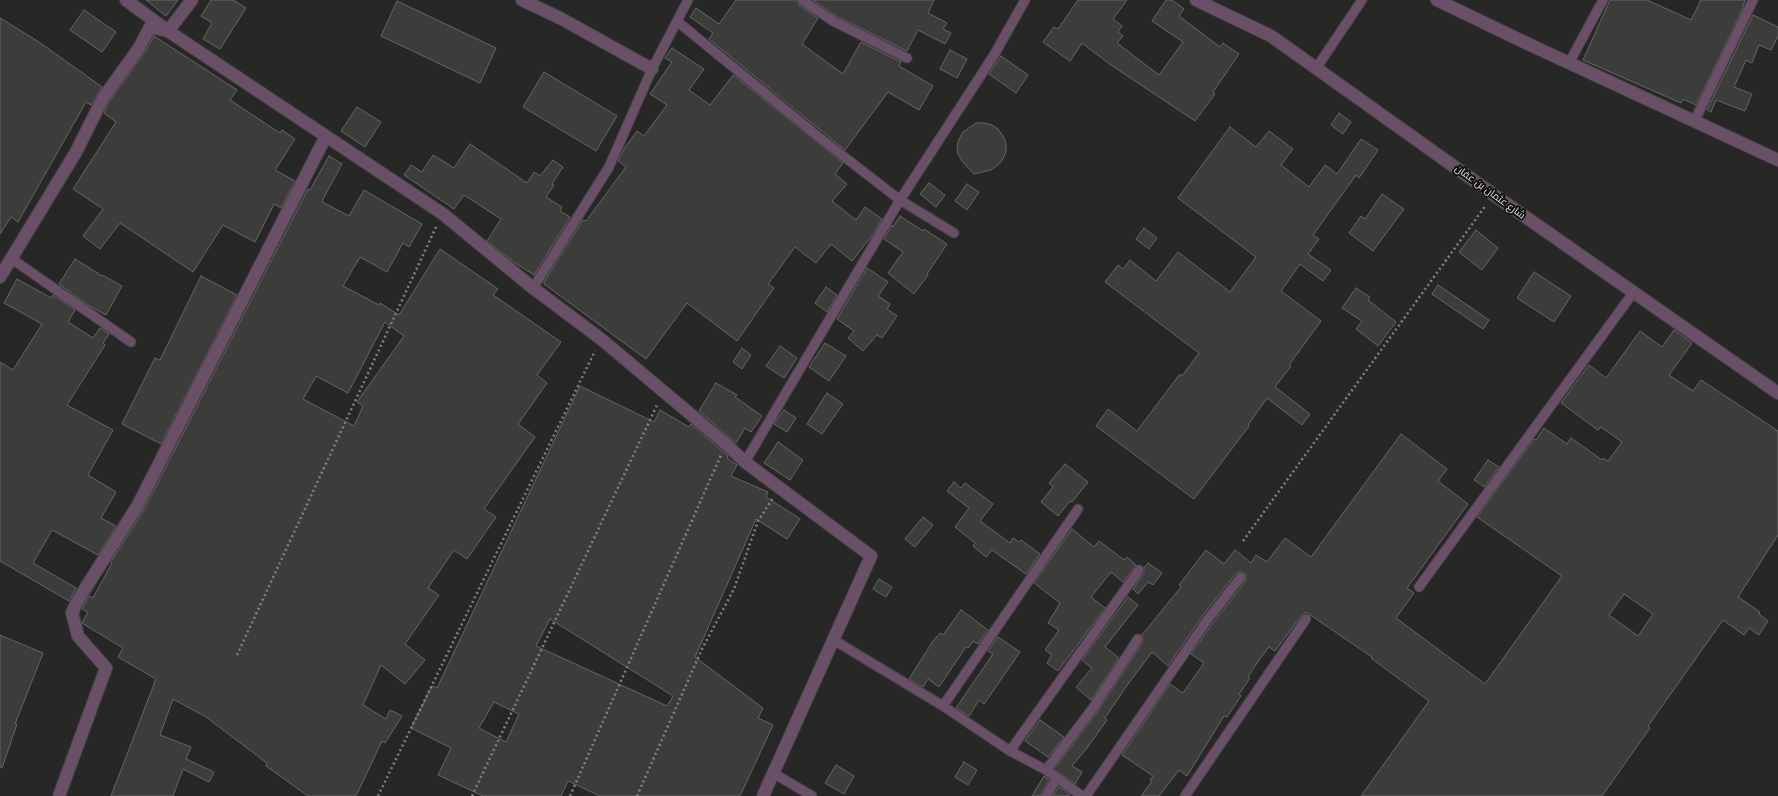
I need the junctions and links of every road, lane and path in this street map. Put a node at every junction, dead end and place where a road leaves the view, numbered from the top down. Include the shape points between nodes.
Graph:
1 (126, 0) edge
2 (192, 0) edge
3 (522, 0) edge
4 (688, 0) edge
5 (802, 0) edge
6 (1025, 0) edge
7 (1196, 0) edge
8 (1362, 0) edge
9 (1437, 0) edge
10 (1603, 0) edge
11 (1753, 0) edge
12 (678, 22) junction
13 (168, 31) junction
14 (908, 58) dead end
15 (1569, 63) junction
16 (1317, 67) junction
17 (652, 69) junction
18 (1694, 122) junction
19 (326, 136) junction
20 (1778, 160) edge
21 (1494, 195) junction
22 (900, 200) junction
23 (443, 214) junction
24 (954, 233) dead end
25 (12, 259) junction
26 (0, 277) edge
27 (533, 288) junction
28 (1633, 293) junction
29 (601, 339) junction
30 (131, 342) dead end
31 (663, 392) junction
32 (1778, 393) edge
33 (726, 444) junction
34 (745, 462) junction
35 (780, 488) junction
36 (1078, 509) dead end
37 (1243, 542) dead end
38 (1139, 570) dead end
39 (1241, 577) dead end
40 (1419, 587) dead end
41 (1306, 619) dead end
42 (832, 639) junction
43 (1138, 639) dead end
44 (237, 655) dead end
45 (943, 706) junction
46 (1010, 751) junction
47 (1046, 770) junction
48 (773, 773) junction
49 (1057, 778) junction
50 (59, 796) edge
51 (378, 796) edge
52 (472, 796) edge
53 (570, 796) edge
54 (637, 796) edge
55 (763, 796) edge
56 (812, 796) edge
57 (1046, 796) edge
58 (1082, 796) edge
59 (1086, 796) edge
60 (1185, 796) edge

1 - 13 street
2 - 13 street
3 - 17 street
4 - 12 lane
5 - 14 lane via 833,21
6 - 22 lane via 994,55
7 - 16 street, شارع عثمان بن عفان via 1271,36
8 - 16 lane
9 - 15 street
10 - 15 lane
11 - 18 lane
12 - 17 lane
12 - 22 lane
13 - 19 street
13 - 25 street via 150,27 139,48 103,98 76,152
15 - 18 street
16 - 21 street, شارع عثمان بن عفان
17 - 27 lane via 609,167
18 - 20 street
19 - 23 street
19 - 50 street via 138,505 72,613 78,636 106,668
21 - 28 street, شارع عثمان بن عفان
21 - 37 path
22 - 24 lane
22 - 34 lane
23 - 27 street
23 - 44 path
25 - 26 street
25 - 30 lane
27 - 29 street
28 - 32 street, شارع عثمان بن عفان
28 - 40 lane
29 - 31 street
29 - 51 path
31 - 33 street
31 - 52 path
33 - 34 street
33 - 53 path
34 - 35 street
35 - 42 street via 871,556
35 - 54 path via 758,521 734,589 702,649
36 - 45 lane
38 - 46 lane
39 - 59 lane via 1208,619
41 - 60 lane
42 - 45 lane
42 - 48 street
43 - 47 lane via 1093,708
45 - 46 lane
46 - 47 lane
47 - 49 lane
48 - 55 street
48 - 56 lane
49 - 57 lane
49 - 58 lane

